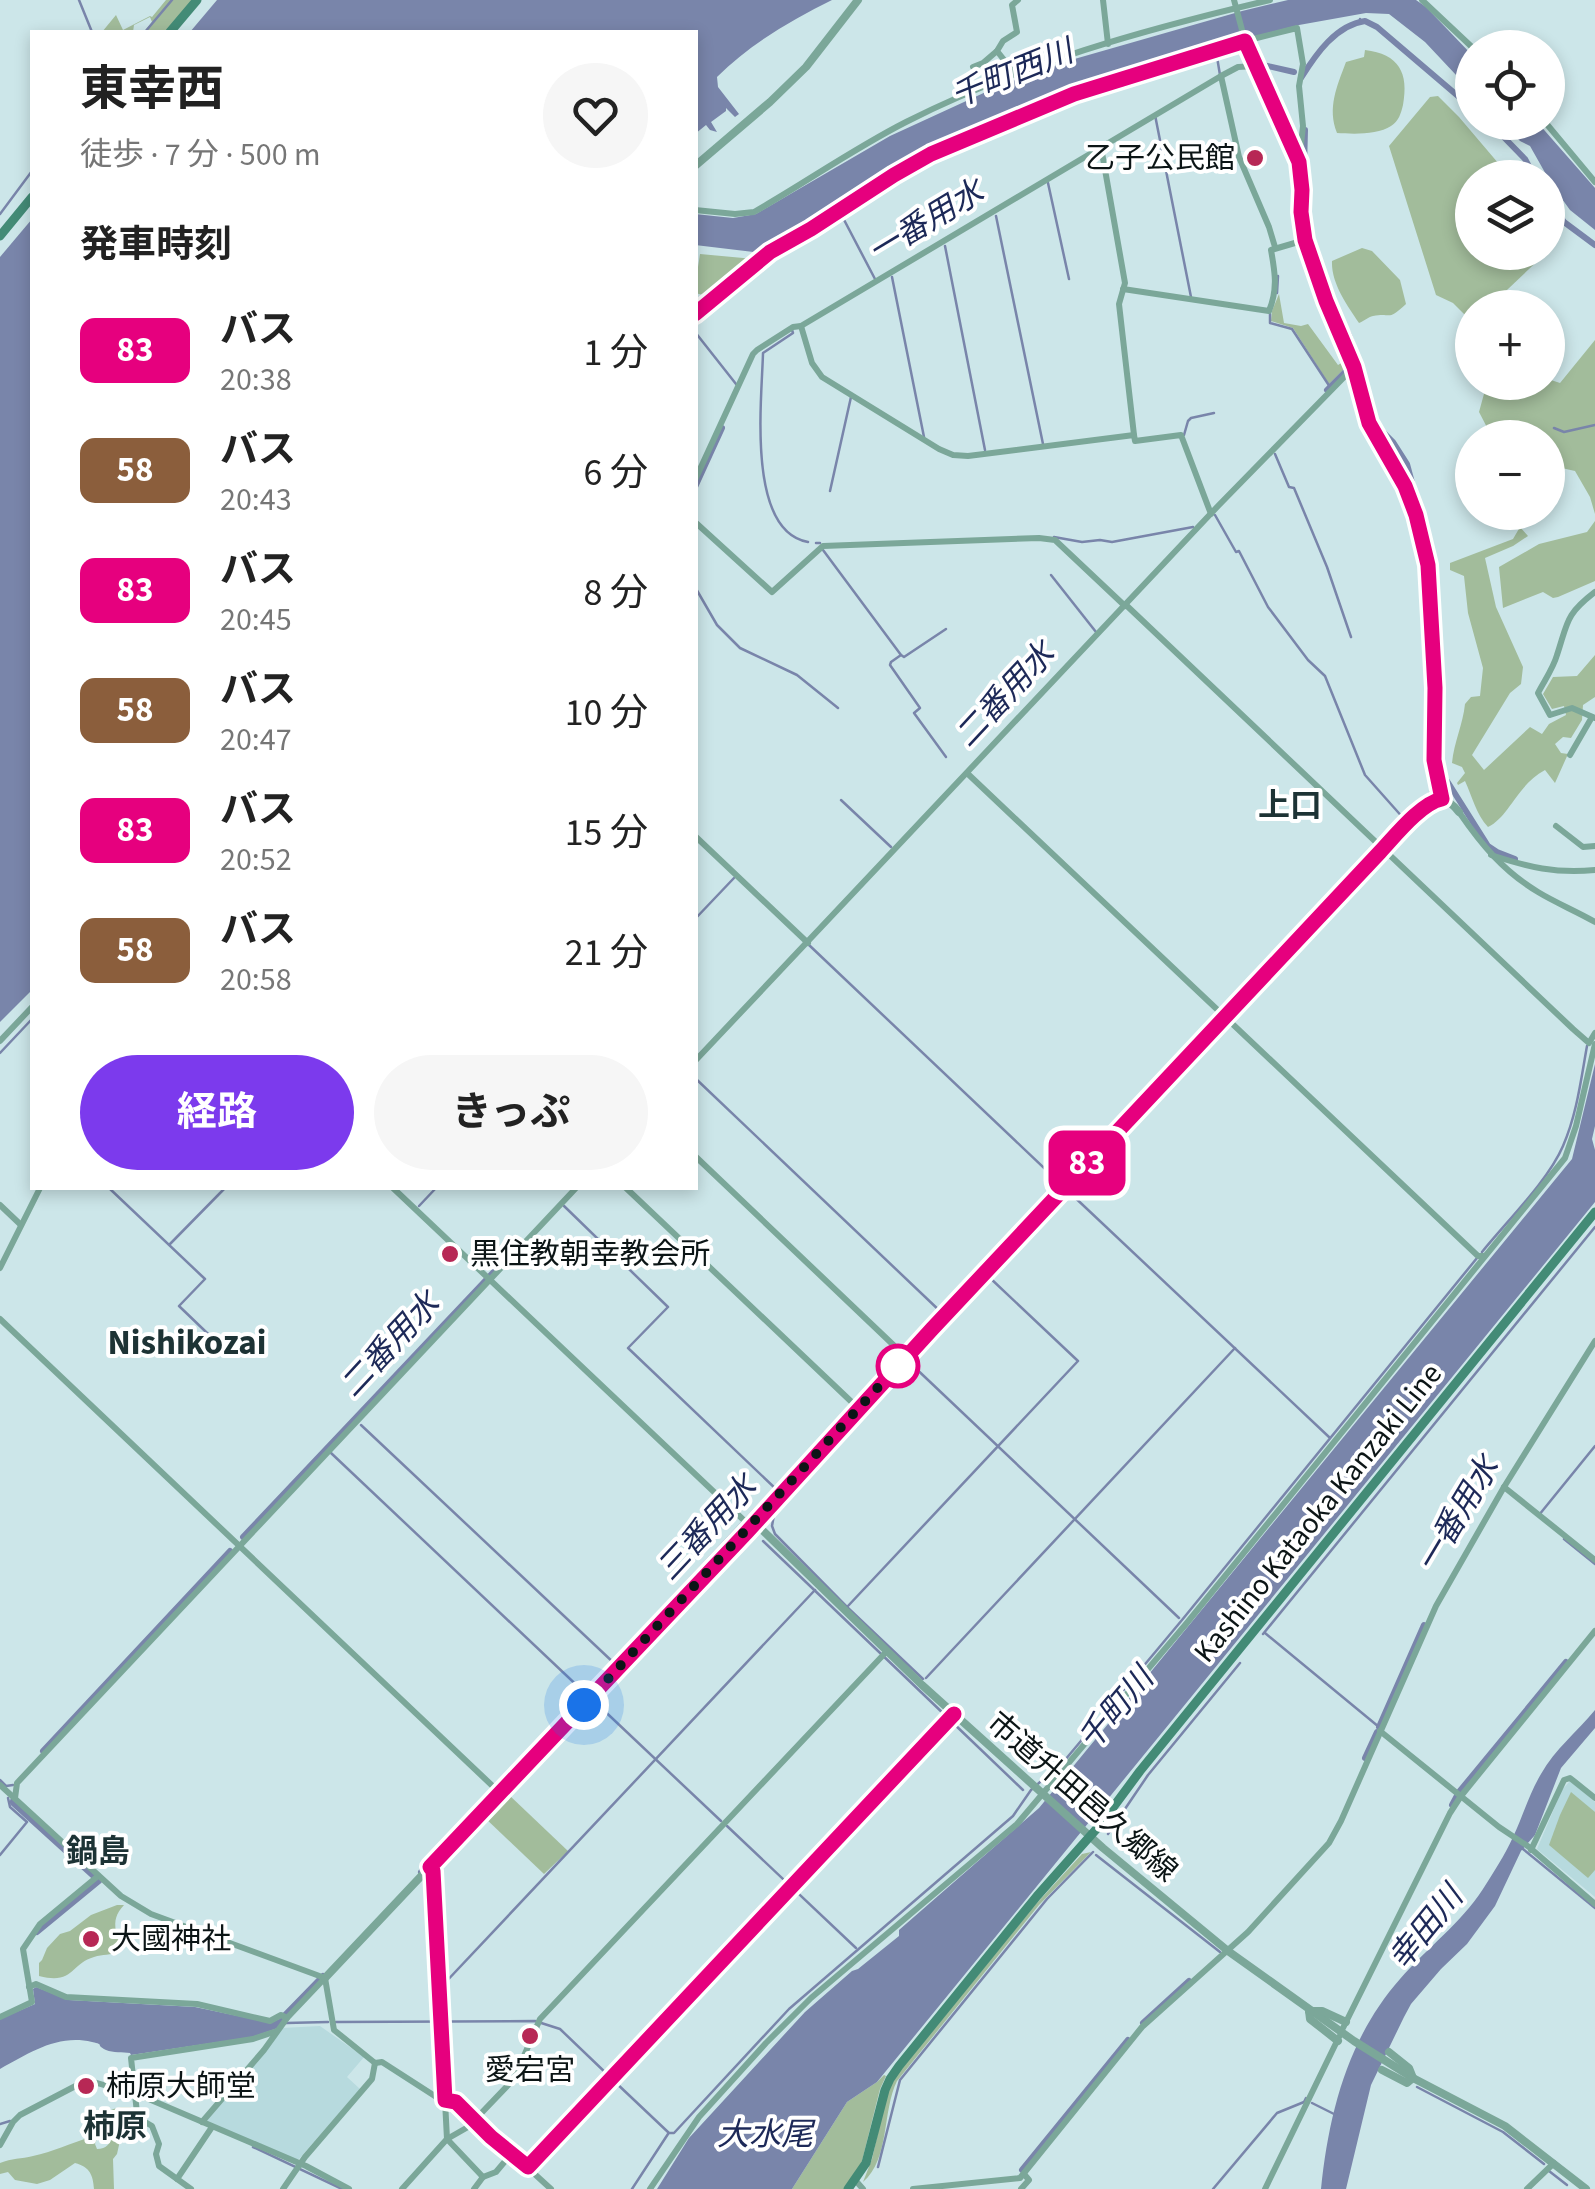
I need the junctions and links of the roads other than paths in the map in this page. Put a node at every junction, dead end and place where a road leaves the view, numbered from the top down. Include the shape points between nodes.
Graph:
1 (197, 0) edge
2 (858, 0) edge
3 (1018, 0) edge
4 (1104, 0) edge
5 (1270, 0) edge
6 (1422, 0) edge
7 (1236, 6) edge
8 (172, 30) edge
9 (1455, 32) edge
10 (1245, 40) junction
11 (1108, 44) junction
12 (997, 51) junction
13 (1256, 66) junction
14 (973, 67) dead end
15 (1016, 75) junction
16 (1221, 76) junction
17 (1560, 140) edge
18 (1101, 147) junction
19 (1299, 162) junction
20 (698, 163) edge
21 (1595, 182) edge
22 (30, 198) edge
23 (698, 210) edge
24 (0, 236) edge
25 (1305, 240) junction
26 (1273, 248) junction
27 (1123, 290) junction
28 (1326, 301) joint
29 (698, 307) edge
30 (797, 327) junction
31 (1354, 367) junction
32 (1134, 435) junction
33 (698, 473) edge
34 (1412, 502) joint
35 (1210, 514) junction
36 (698, 525) edge
37 (1595, 592) edge
38 (1124, 605) junction
39 (1594, 717) edge
40 (1570, 754) dead end
41 (968, 774) junction
42 (1442, 799) junction
43 (1426, 807) joint
44 (1459, 812) joint
45 (1556, 826) dead end
46 (698, 839) edge
47 (1595, 846) edge
48 (1383, 848) junction
49 (1490, 854) junction
50 (1595, 870) edge
51 (1595, 922) edge
52 (806, 941) junction
53 (30, 1009) edge
54 (1222, 1015) junction
55 (1595, 1034) edge
56 (0, 1041) edge
57 (1595, 1044) edge
58 (698, 1058) edge
59 (698, 1159) edge
60 (39, 1190) edge
61 (394, 1190) edge
62 (574, 1190) edge
63 (628, 1190) edge
64 (0, 1205) edge
65 (1595, 1212) edge
66 (20, 1224) junction
67 (1482, 1256) junction
68 (0, 1268) edge
69 (488, 1278) junction
70 (0, 1319) edge
71 (1595, 1340) edge
72 (904, 1355) junction
73 (856, 1406) junction
74 (811, 1460) joint
75 (1504, 1487) junction
76 (750, 1524) junction
77 (240, 1546) junction
78 (1595, 1560) edge
79 (1595, 1631) edge
80 (884, 1654) junction
81 (951, 1718) junction
82 (1380, 1731) junction
83 (0, 1784) edge
84 (1043, 1793) junction
85 (500, 1794) junction
86 (1461, 1796) junction
87 (16, 1798) junction
88 (1595, 1798) edge
89 (1088, 1833) junction
90 (1530, 1849) junction
91 (430, 1867) junction
92 (96, 1878) junction
93 (1595, 1904) edge
94 (1228, 1951) junction
95 (322, 1977) junction
96 (32, 1985) junction
97 (1309, 2011) junction
98 (0, 2017) edge
99 (283, 2021) junction
100 (1345, 2025) joint
101 (1338, 2039) joint
102 (1386, 2061) junction
103 (375, 2063) junction
104 (1413, 2078) junction
105 (134, 2093) junction
106 (448, 2100) junction
107 (474, 2120) junction
108 (202, 2122) junction
109 (212, 2127) junction
110 (449, 2138) junction
111 (0, 2145) edge
112 (512, 2153) junction
113 (1554, 2163) junction
114 (300, 2166) junction
115 (528, 2167) junction
116 (1025, 2173) junction
117 (485, 2177) junction
118 (177, 2179) junction
119 (857, 2186) edge
120 (1590, 2187) edge
121 (185, 2188) edge
122 (282, 2189) edge
123 (349, 2189) edge
124 (402, 2189) edge
125 (474, 2189) edge
126 (551, 2189) edge
127 (650, 2189) edge
128 (914, 2189) edge
129 (1020, 2189) edge
130 (1265, 2189) edge
131 (1527, 2189) edge

1 - 8 main road
2 - 20 street via 806,68
3 - 12 street via 1012,4 1016,32
4 - 11 street
5 - 7 street
6 - 9 street
7 - 10 street
7 - 11 street
10 - 13 street
10 - 19 street via 1297,28 1303,64
10 - 29 street via 1074,94 931,154 770,252
11 - 15 street
12 - 14 street
12 - 15 street
13 - 16 street
13 - 19 street
15 - 23 street via 906,122 754,212
16 - 18 street
16 - 26 street via 1240,157
17 - 21 street
18 - 27 street
18 - 30 street
19 - 25 street
22 - 24 main road
25 - 26 street
25 - 28 street
26 - 27 street via 1277,282 1269,310
27 - 32 street via 1119,304
28 - 31 street
30 - 32 street via 822,378 953,455
30 - 33 street via 753,354
31 - 34 street via 1374,434
31 - 35 street
32 - 35 street via 1135,441 1182,436
34 - 42 street via 1428,565 1434,760
35 - 38 street
36 - 38 street via 772,592 823,546 1039,538 1057,542
37 - 39 street via 1567,619 1538,693 1550,716 1572,708
38 - 41 street
38 - 48 street
39 - 40 street
41 - 52 street
41 - 54 street
42 - 43 street
42 - 44 street
43 - 48 street
44 - 49 street
45 - 47 street via 1583,847
46 - 52 street
48 - 54 street
48 - 55 street via 1589,1043
49 - 50 street via 1546,871
49 - 51 street via 1539,893
52 - 58 street
53 - 56 street
54 - 67 street
54 - 72 street
57 - 67 street via 1565,1158
59 - 72 street
60 - 66 street
61 - 69 street
62 - 69 street
63 - 73 street
64 - 66 street
65 - 89 main road, Kashino Kataoka Kanzaki Line
66 - 68 street
67 - 84 street
69 - 76 street
69 - 77 street
70 - 77 street
71 - 75 street
72 - 73 street
73 - 74 street
74 - 76 street
75 - 78 street
75 - 82 street via 1436,1606
76 - 80 street, 市道升田邑久郷線
76 - 85 street
77 - 85 street
77 - 87 street via 17,1784
79 - 86 street
80 - 81 street, 市道升田邑久郷線
80 - 107 street via 539,2023 514,2078
81 - 84 street, 市道升田邑久郷線
81 - 115 street
82 - 86 street
82 - 94 street via 1328,1843
83 - 87 street
84 - 89 street, 市道升田邑久郷線
84 - 127 street via 1017,1824 766,2043 699,2117
85 - 91 street
86 - 90 street
86 - 100 street
87 - 92 street
88 - 90 street via 1567,1778
89 - 94 street, 市道升田邑久郷線
89 - 119 main road, Kashino Kataoka Kanzaki Line via 890,2079
90 - 93 street
91 - 95 street
91 - 106 street
92 - 95 street via 143,1910
92 - 96 street via 28,1940 23,1949
94 - 97 street, 市道升田邑久郷線
94 - 116 street via 1142,2027
95 - 99 street
95 - 103 street via 337,2034
96 - 98 street via 32,2002
96 - 99 street via 66,1998 198,2004
97 - 100 street
97 - 101 street via 1310,2019
97 - 102 street, 市道升田邑久郷線
99 - 105 street via 253,2039 130,2058
99 - 108 street
101 - 130 street
102 - 104 street via 1409,2068
102 - 104 street via 1407,2083
103 - 106 street
103 - 114 street via 372,2079
104 - 113 street via 1505,2126
105 - 108 street
105 - 111 street via 87,2080 20,2115
105 - 118 street via 137,2113 159,2144 160,2166
106 - 107 street
106 - 110 street
107 - 110 street
107 - 112 street
108 - 109 street
109 - 114 street
109 - 118 street
110 - 117 street
110 - 124 street
112 - 115 street
112 - 117 street
113 - 120 street
113 - 131 street
114 - 122 street
114 - 123 street
115 - 126 street
116 - 128 street
116 - 129 street via 1029,2180
117 - 125 street
118 - 121 street

